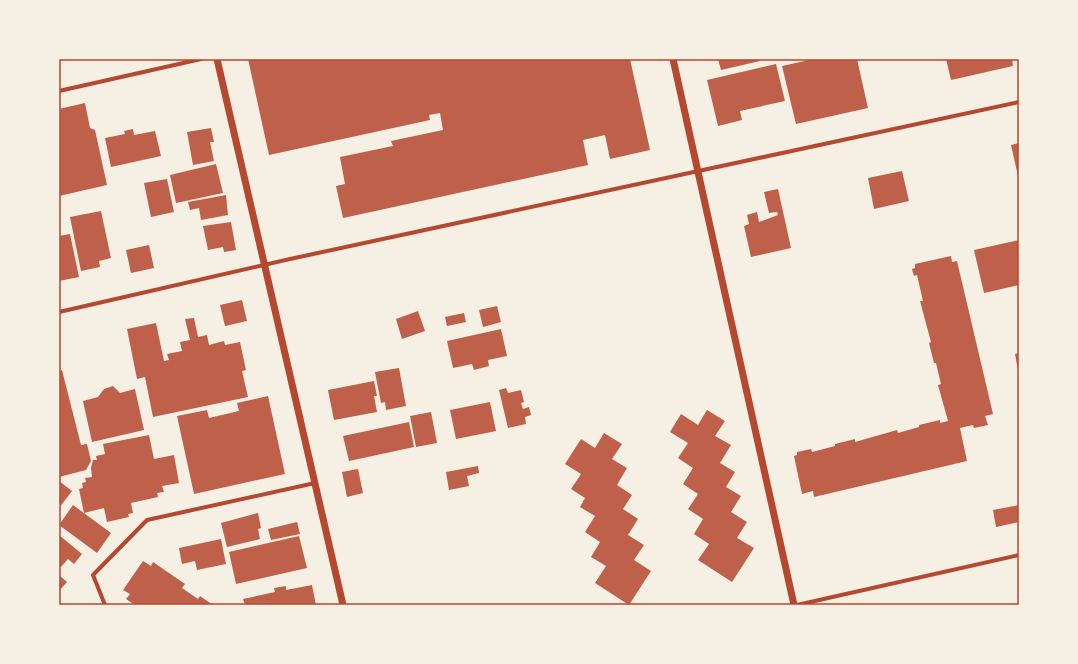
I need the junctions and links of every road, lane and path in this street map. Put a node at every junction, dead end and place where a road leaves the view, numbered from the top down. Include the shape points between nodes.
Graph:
1 (201, 59) edge
2 (218, 59) edge
3 (673, 59) edge
4 (59, 91) edge
5 (1019, 102) edge
6 (698, 172) junction
7 (264, 265) junction
8 (59, 312) edge
9 (315, 483) junction
10 (1019, 555) edge
11 (105, 605) edge
12 (343, 605) edge
13 (794, 605) edge
14 (797, 605) edge

1 - 4 street
2 - 7 street
3 - 6 street
5 - 6 street
6 - 7 street
6 - 13 street
7 - 8 street
7 - 9 street
9 - 11 street via 147,520 94,575
9 - 12 street
10 - 14 street

